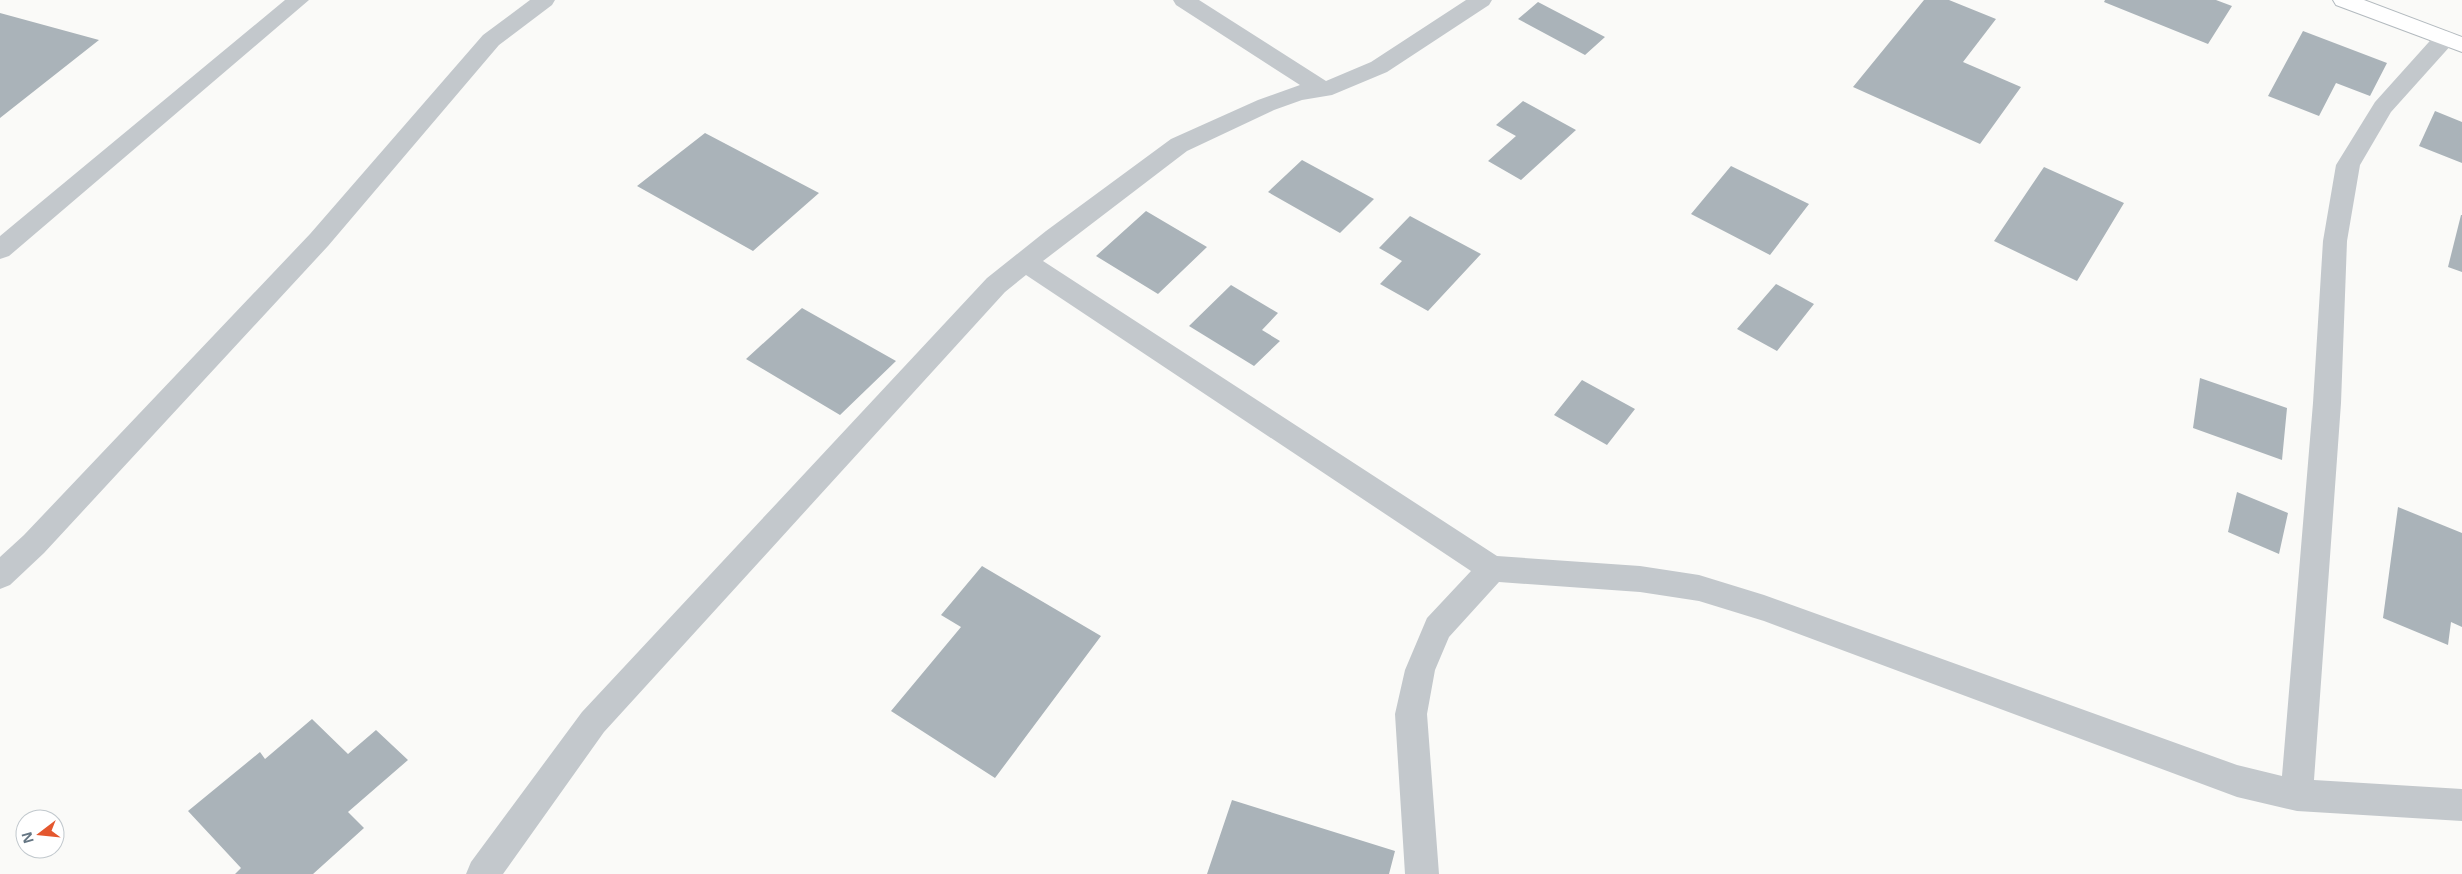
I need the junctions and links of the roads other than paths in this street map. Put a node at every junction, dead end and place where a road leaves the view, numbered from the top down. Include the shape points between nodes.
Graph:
1 (298, 0) edge
2 (544, 0) edge
3 (1184, 0) edge
4 (1481, 0) edge
5 (2344, 0) edge
6 (2454, 41) edge
7 (1324, 90) junction
8 (0, 250) edge
9 (1024, 261) junction
10 (1492, 569) junction
11 (0, 576) edge
12 (2297, 795) junction
13 (2462, 805) edge
14 (483, 874) edge
15 (1422, 874) edge

1 - 8 street
2 - 11 street via 491,40 319,240 34,544
3 - 7 street
4 - 7 street via 1379,67
5 - 6 main road
6 - 12 street via 2383,107 2348,165 2335,241 2327,402
7 - 9 street via 1266,105 1179,145
9 - 10 street
9 - 14 street via 912,374 593,722
10 - 12 street via 1640,579 1699,588 1764,608 2237,781
10 - 15 street via 1438,628 1420,670 1411,714
12 - 13 street

